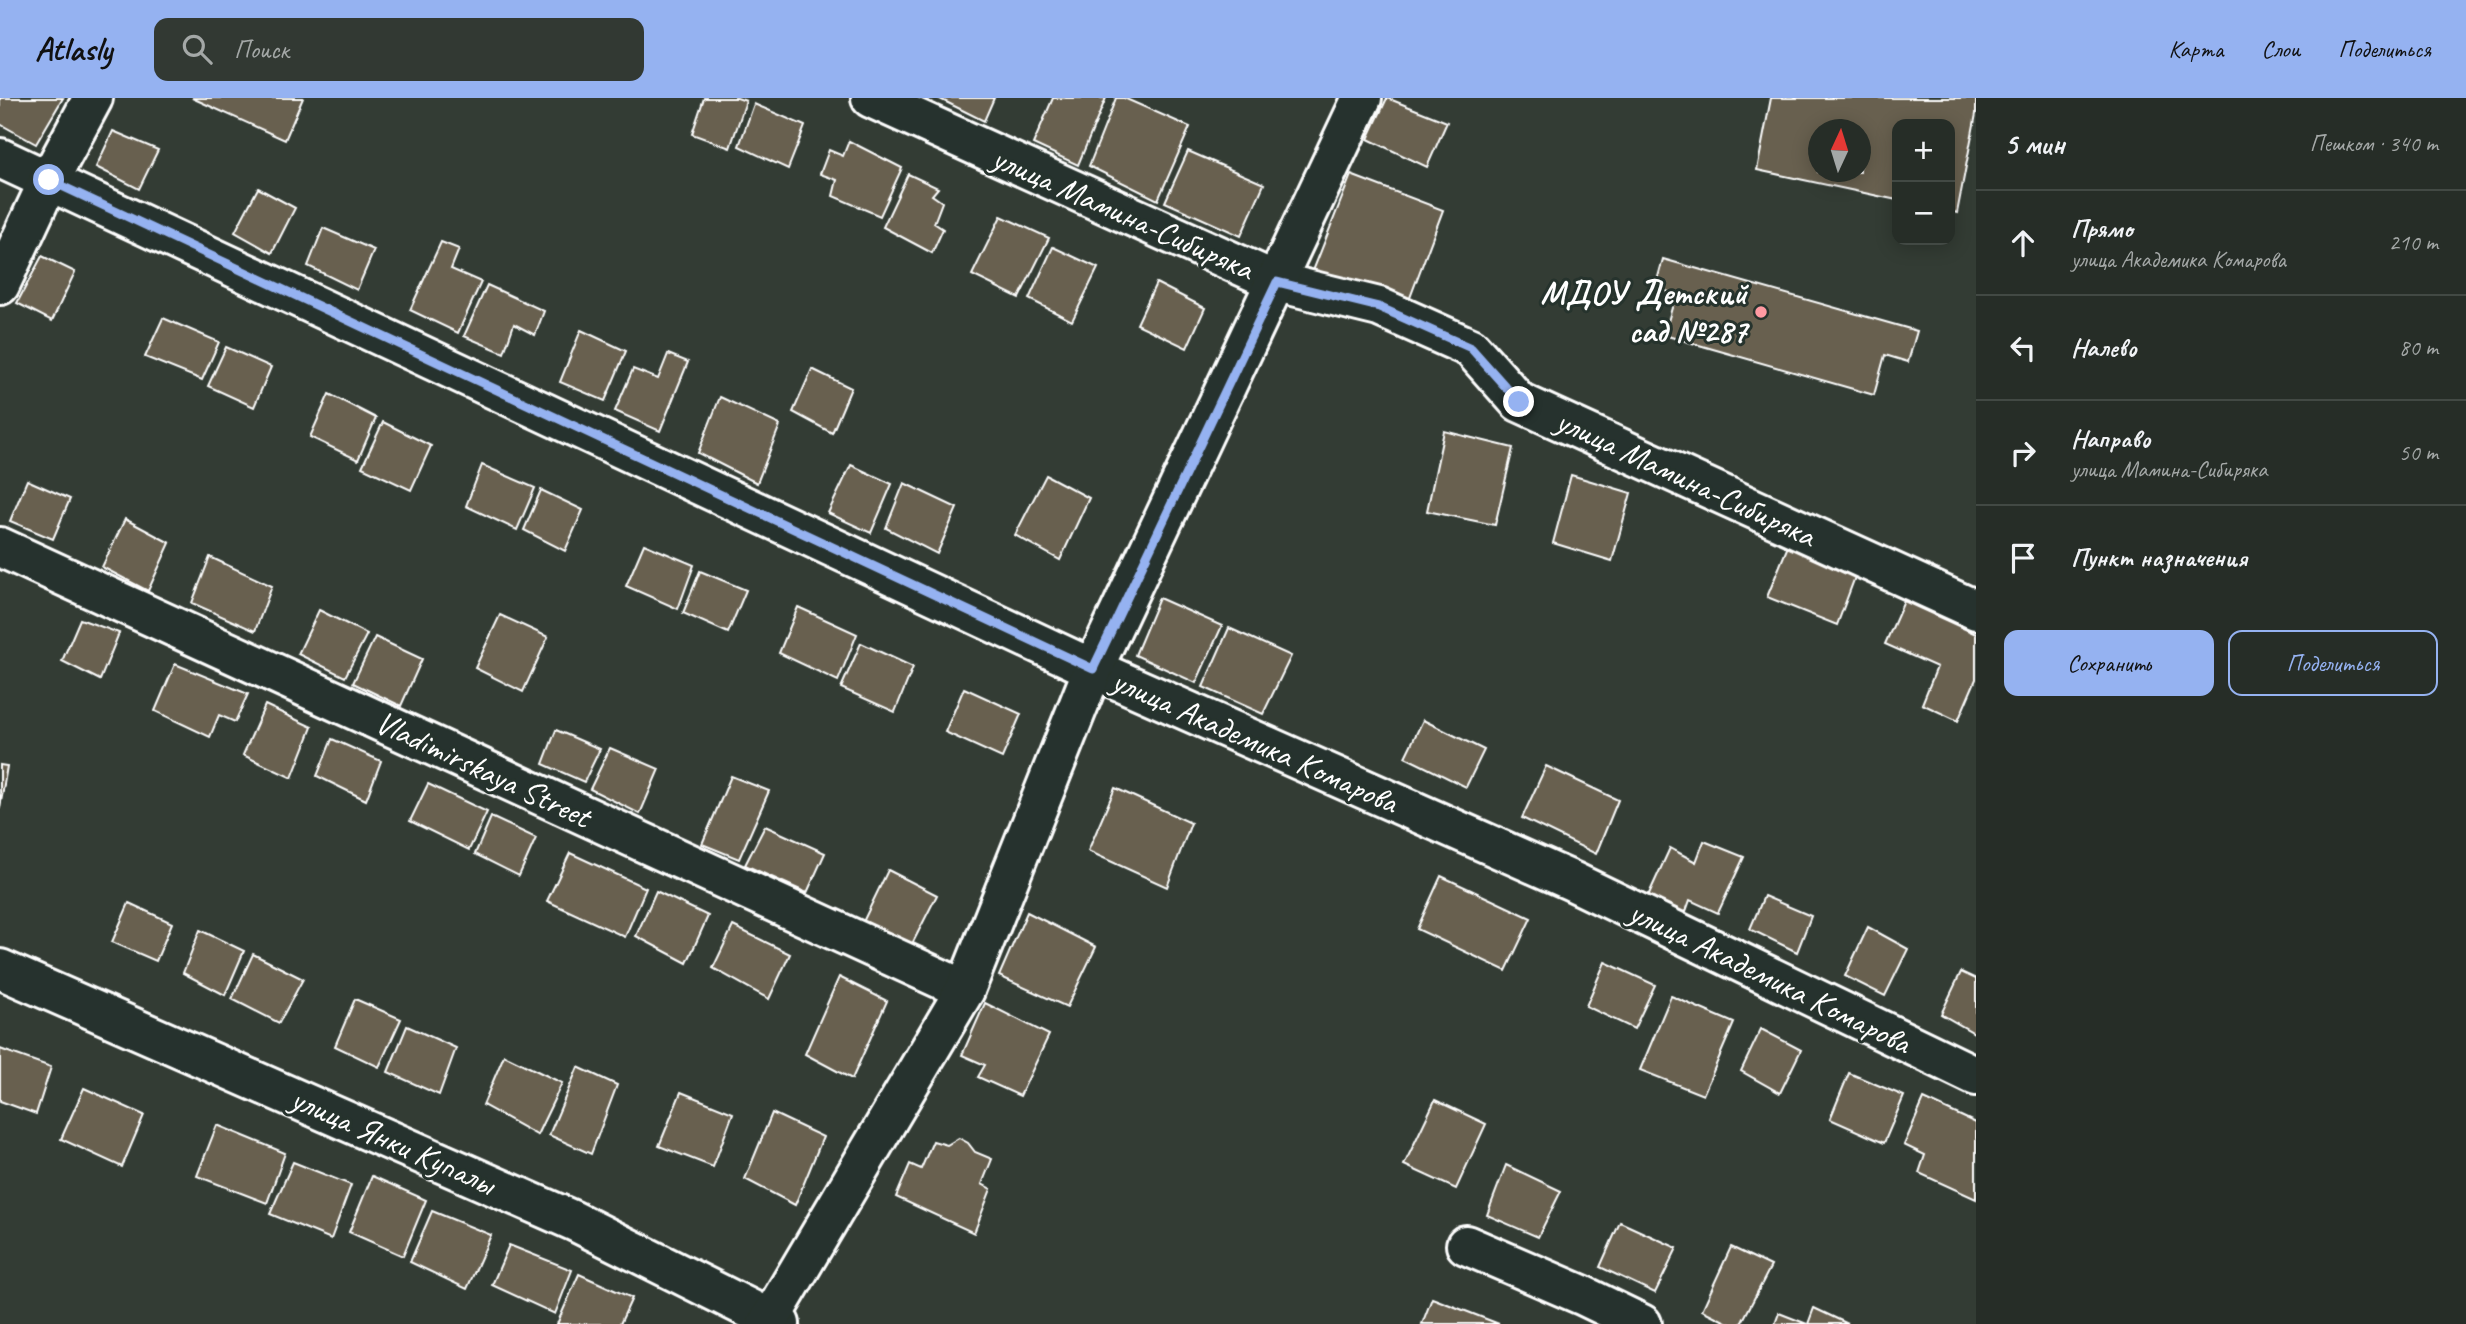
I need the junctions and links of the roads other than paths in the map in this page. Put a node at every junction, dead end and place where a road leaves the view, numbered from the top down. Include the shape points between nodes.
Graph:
1 (93, 98) edge
2 (871, 98) edge
3 (1362, 98) edge
4 (0, 158) edge
5 (49, 180) junction
6 (1277, 282) junction
7 (0, 285) edge
8 (0, 547) edge
9 (1976, 610) edge
10 (1093, 669) junction
11 (0, 969) edge
12 (965, 990) junction
13 (1976, 1076) edge
14 (1466, 1245) dead end
15 (772, 1323) edge
16 (1642, 1324) edge

1 - 5 street
2 - 6 street, улица Мамина-Сибиряка
3 - 6 street
4 - 5 street, улица Академика Комарова
5 - 7 street
5 - 10 street, улица Академика Комарова
6 - 9 street, улица Мамина-Сибиряка via 1379,307 1471,348 1519,402
6 - 10 street
8 - 12 street, Vladimirskaya Street
10 - 12 street
10 - 13 street, улица Академика Комарова via 1572,881
11 - 15 street, улица Янки Купалы via 574,1221
12 - 15 street
14 - 16 street

